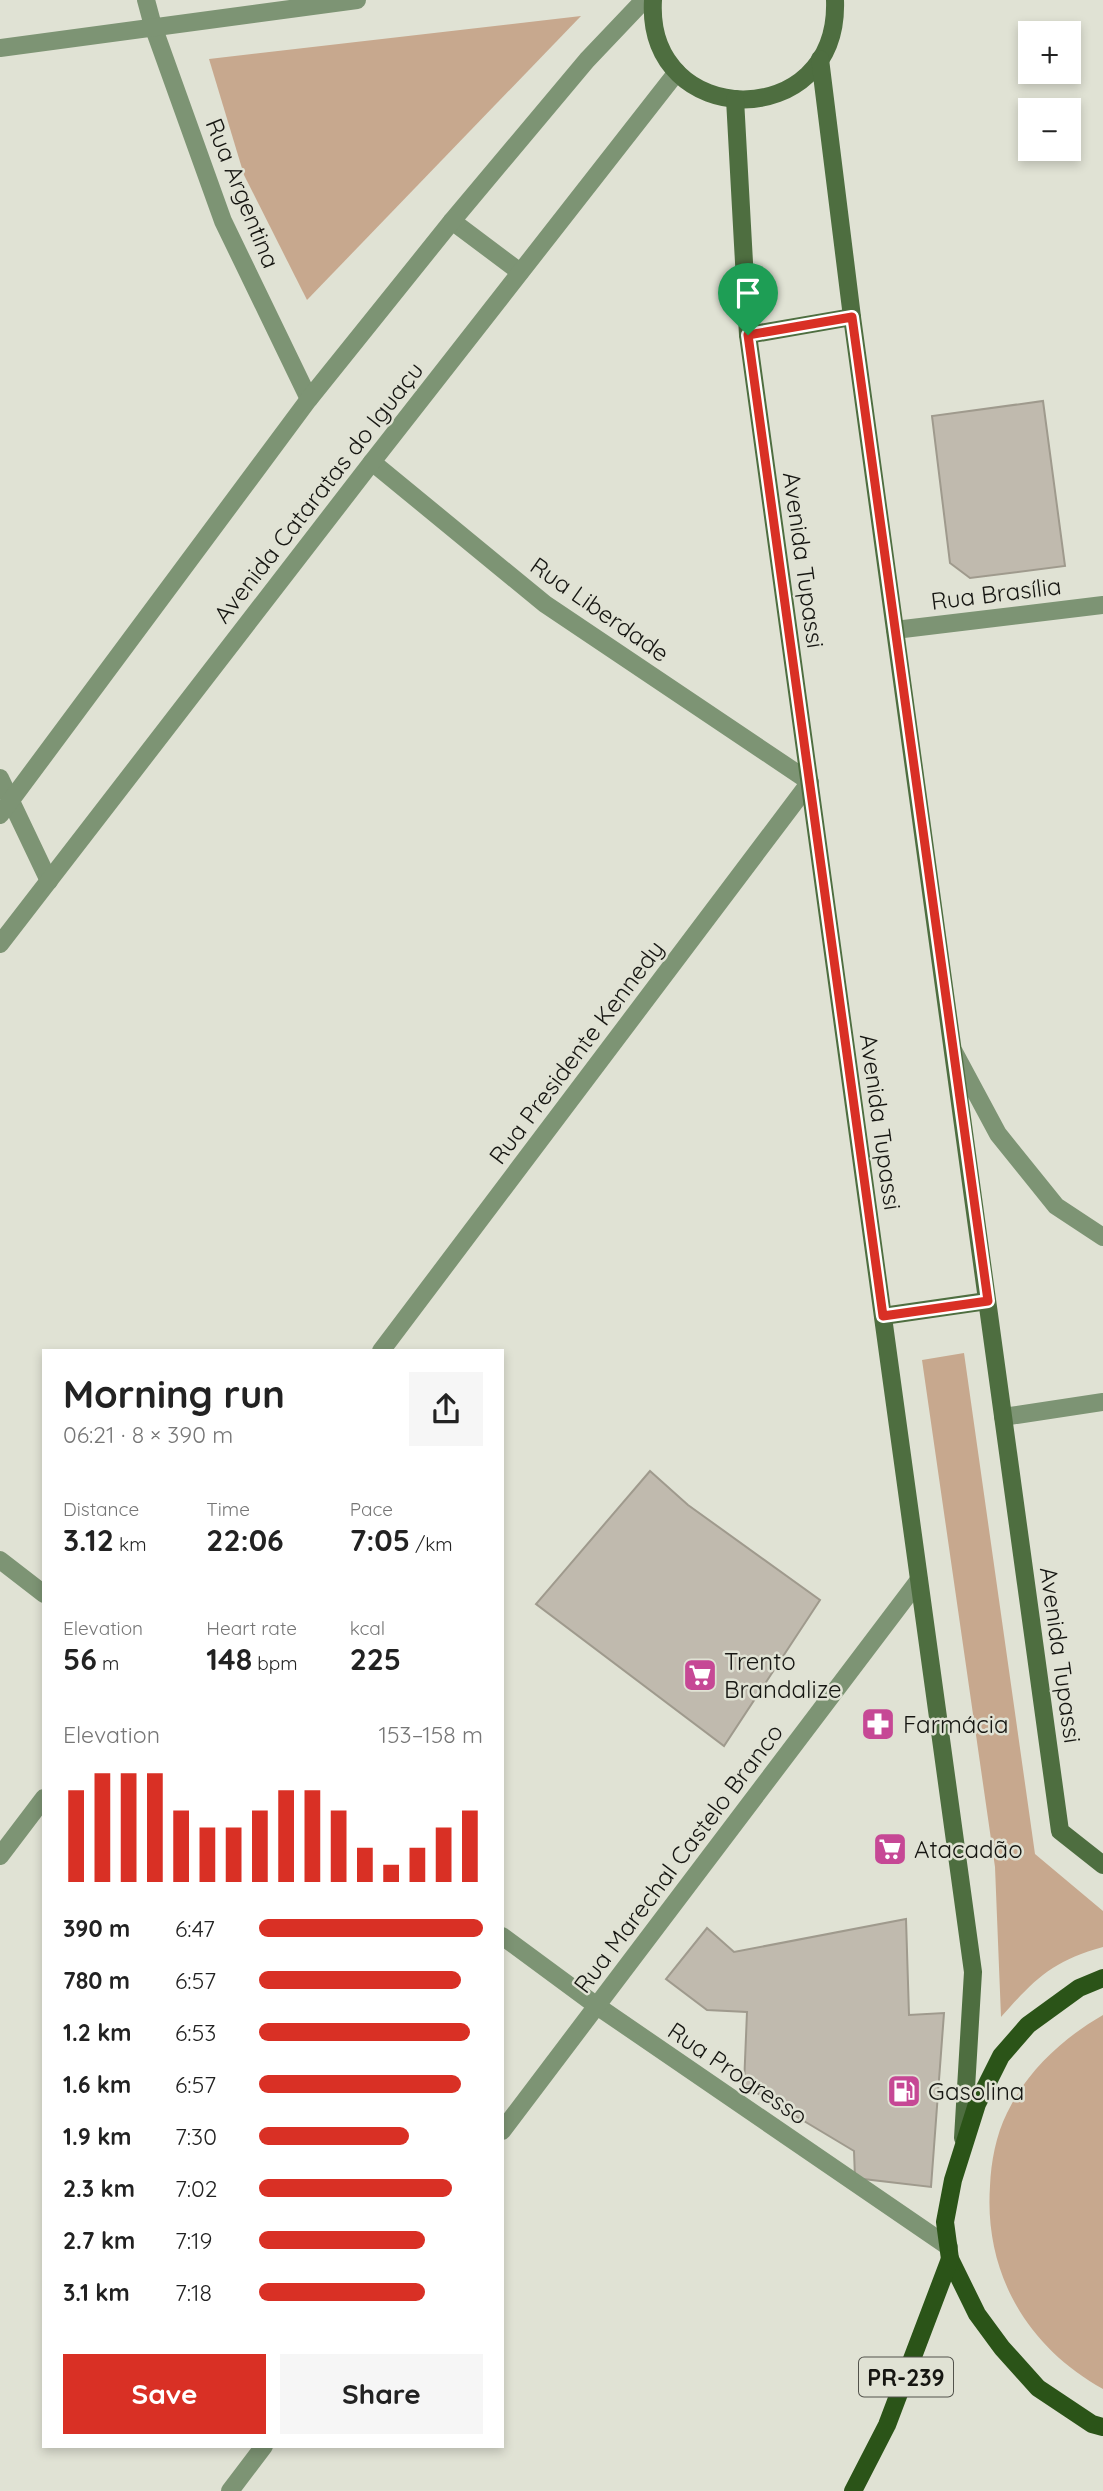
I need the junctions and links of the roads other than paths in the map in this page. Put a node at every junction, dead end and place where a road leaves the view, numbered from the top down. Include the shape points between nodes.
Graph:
1 (146, 0) edge
2 (357, 0) edge
3 (644, 0) edge
4 (653, 0) edge
5 (835, 0) edge
6 (153, 26) junction
7 (0, 48) edge
8 (820, 59) junction
9 (677, 72) junction
10 (735, 99) junction
11 (452, 221) junction
12 (520, 272) junction
13 (852, 317) junction
14 (748, 335) junction
15 (309, 399) junction
16 (372, 462) junction
17 (1103, 605) edge
18 (895, 630) junction
19 (0, 778) edge
20 (810, 782) junction
21 (12, 799) junction
22 (0, 815) edge
23 (49, 881) junction
24 (0, 944) edge
25 (953, 1050) junction
26 (1103, 1237) edge
27 (988, 1301) junction
28 (883, 1316) junction
29 (383, 1349) edge
30 (1103, 1402) edge
31 (1003, 1417) junction
32 (0, 1560) edge
33 (919, 1580) junction
34 (42, 1592) edge
35 (42, 1801) edge
36 (0, 1856) edge
37 (1103, 1865) edge
38 (504, 1937) edge
39 (1103, 1978) edge
40 (597, 2006) junction
41 (504, 2128) edge
42 (962, 2150) junction
43 (950, 2253) junction
44 (1103, 2427) edge
45 (262, 2448) edge
46 (230, 2491) edge
47 (853, 2491) edge

1 - 6 street, Rua Argentina
2 - 6 street
3 - 11 street via 587,60
4 - 9 main road via 652,19 660,47
5 - 8 main road via 836,19
6 - 7 street
6 - 15 street, Rua Argentina via 223,221
8 - 10 main road via 810,74 786,91 758,100
8 - 13 main road, Avenida Tupassi
9 - 10 main road via 700,90
9 - 12 street, Avenida Cataratas do Iguaçu
10 - 14 main road, Avenida Tupassi
11 - 12 street
11 - 15 street
12 - 16 street, Avenida Cataratas do Iguaçu
13 - 14 main road
13 - 18 main road, Avenida Tupassi
14 - 20 main road, Avenida Tupassi
15 - 21 street
16 - 20 street, Rua Liberdade via 545,604
16 - 23 street, Avenida Cataratas do Iguaçu
17 - 18 street, Rua Brasília
18 - 25 main road, Avenida Tupassi
19 - 21 street
20 - 28 main road, Avenida Tupassi
20 - 29 street, Rua Presidente Kennedy
21 - 22 street
21 - 23 street
23 - 24 street, Avenida Cataratas do Iguaçu
25 - 26 street via 998,1134 1056,1206
25 - 27 main road, Avenida Tupassi
27 - 28 main road
27 - 31 main road, Avenida Tupassi
28 - 33 main road, Avenida Tupassi
30 - 31 street
31 - 37 main road, Avenida Tupassi via 1060,1831
32 - 34 street
33 - 40 street, Rua Marechal Castelo Branco
33 - 42 main road, Avenida Tupassi via 973,1972
35 - 36 street
38 - 40 street, Rua Progresso
39 - 42 main road, PR-239 via 1079,1987 1028,2025 1000,2056 976,2104
40 - 41 street, Rua Marechal Castelo Branco
40 - 43 street, Rua Progresso
42 - 43 main road, PR-239 via 945,2222
43 - 44 main road via 977,2314 1002,2348 1038,2388
43 - 47 main road, PR-239 via 887,2425
45 - 46 street

